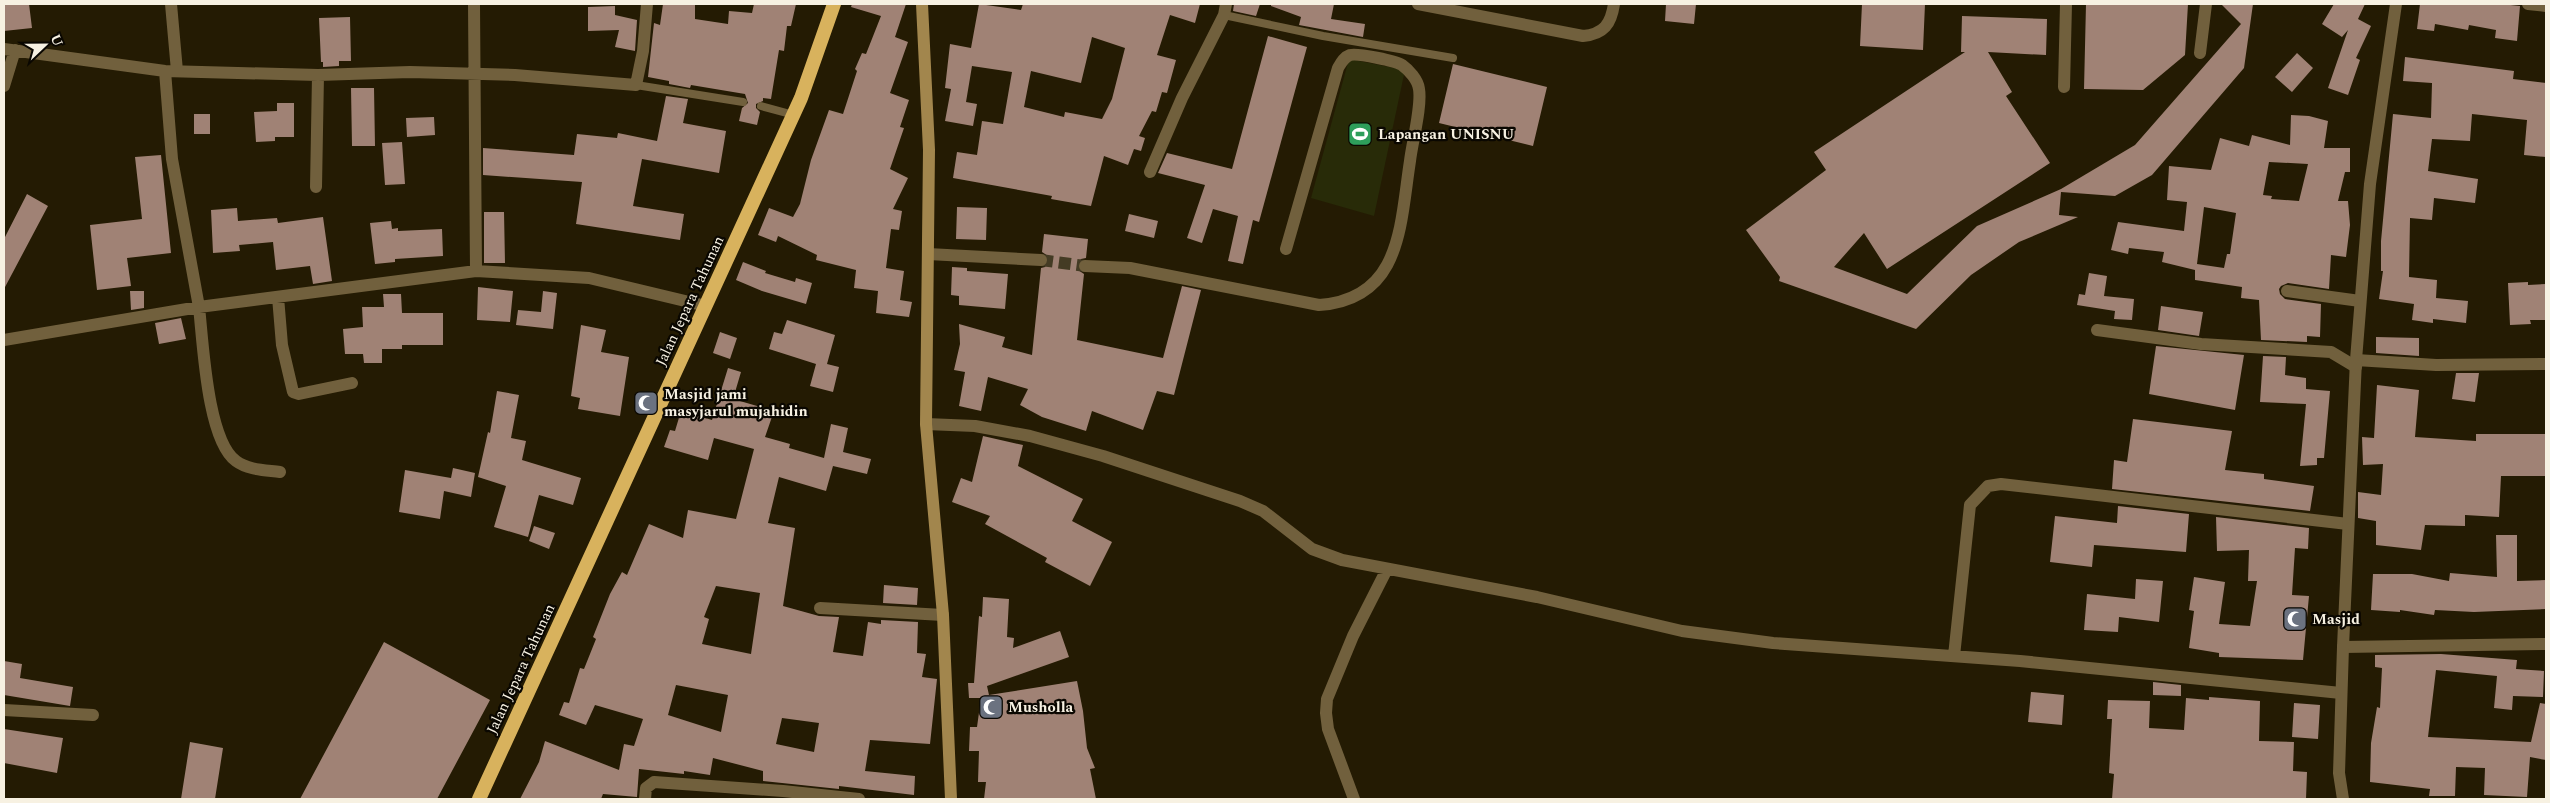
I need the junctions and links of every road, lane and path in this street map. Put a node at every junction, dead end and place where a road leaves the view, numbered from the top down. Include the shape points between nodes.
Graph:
1 (170, 4) edge
2 (474, 4) edge
3 (647, 4) edge
4 (834, 4) edge
5 (922, 4) edge
6 (1418, 4) edge
7 (1614, 4) edge
8 (2066, 4) edge
9 (2206, 4) edge
10 (2396, 4) edge
11 (2528, 4) edge
12 (2546, 6) edge
13 (1225, 9) edge
14 (10, 50) edge
15 (2200, 53) dead end
16 (1453, 58) dead end
17 (171, 71) junction
18 (473, 74) junction
19 (318, 75) junction
20 (636, 85) junction
21 (4, 86) edge
22 (2064, 87) dead end
23 (743, 102) dead end
24 (761, 106) dead end
25 (794, 114) junction
26 (1150, 172) dead end
27 (316, 187) dead end
28 (1286, 249) dead end
29 (928, 254) junction
30 (1041, 260) tunnel mouth
31 (1085, 266) tunnel mouth
32 (476, 271) junction
33 (2287, 291) dead end
34 (278, 297) junction
35 (2360, 301) junction
36 (706, 306) junction
37 (199, 307) junction
38 (2097, 330) dead end
39 (4, 340) edge
40 (2356, 364) junction
41 (2546, 364) edge
42 (352, 383) dead end
43 (926, 424) junction
44 (280, 472) dead end
45 (2348, 524) junction
46 (1387, 568) junction
47 (820, 608) dead end
48 (943, 615) junction
49 (2546, 644) edge
50 (2343, 647) junction
51 (1954, 656) junction
52 (2341, 692) junction
53 (4, 710) edge
54 (93, 715) dead end
55 (479, 799) edge
56 (645, 799) edge
57 (859, 799) edge
58 (951, 799) edge
59 (1354, 799) edge
60 (2343, 799) edge

1 - 17 street
2 - 18 street
3 - 20 street
4 - 25 highway, Jalan Jepara Tahunan
5 - 29 main road via 929,150
6 - 7 street via 1583,36 1602,31 1609,24
8 - 22 street
9 - 15 street
10 - 35 street via 2370,184
11 - 12 street
13 - 16 lane via 1323,36
13 - 26 street
14 - 17 street
14 - 21 street
17 - 19 street
17 - 37 street via 172,159
18 - 19 street
18 - 20 street
18 - 32 street
19 - 27 street
20 - 23 lane
24 - 25 lane
25 - 36 highway, Jalan Jepara Tahunan
28 - 31 street via 1342,60 1359,54 1401,64 1413,75 1420,89 1397,240 1387,268 1372,287 1340,304 1319,305 1130,268
29 - 30 street
29 - 43 main road
32 - 34 street
32 - 36 street via 589,278
33 - 35 street
34 - 37 street
34 - 42 street via 282,345 293,392 299,394
35 - 40 street
36 - 55 highway, Jalan Jepara Tahunan
37 - 39 street
37 - 44 street via 208,387 221,442 235,460 245,466
38 - 40 street via 2201,344 2331,352
40 - 41 street
40 - 45 street
43 - 46 street via 975,426 1030,436 1103,456 1263,511 1312,549 1342,560
43 - 48 main road
45 - 50 street
45 - 51 street via 2000,484 1988,486 1970,505
46 - 51 street via 1537,597 1682,631 1773,643
46 - 59 street via 1353,636 1327,699 1328,729
47 - 48 street
48 - 58 main road
49 - 50 street
50 - 52 street
51 - 52 street
52 - 60 street via 2339,773
53 - 54 street
56 - 57 street via 646,788 654,782

